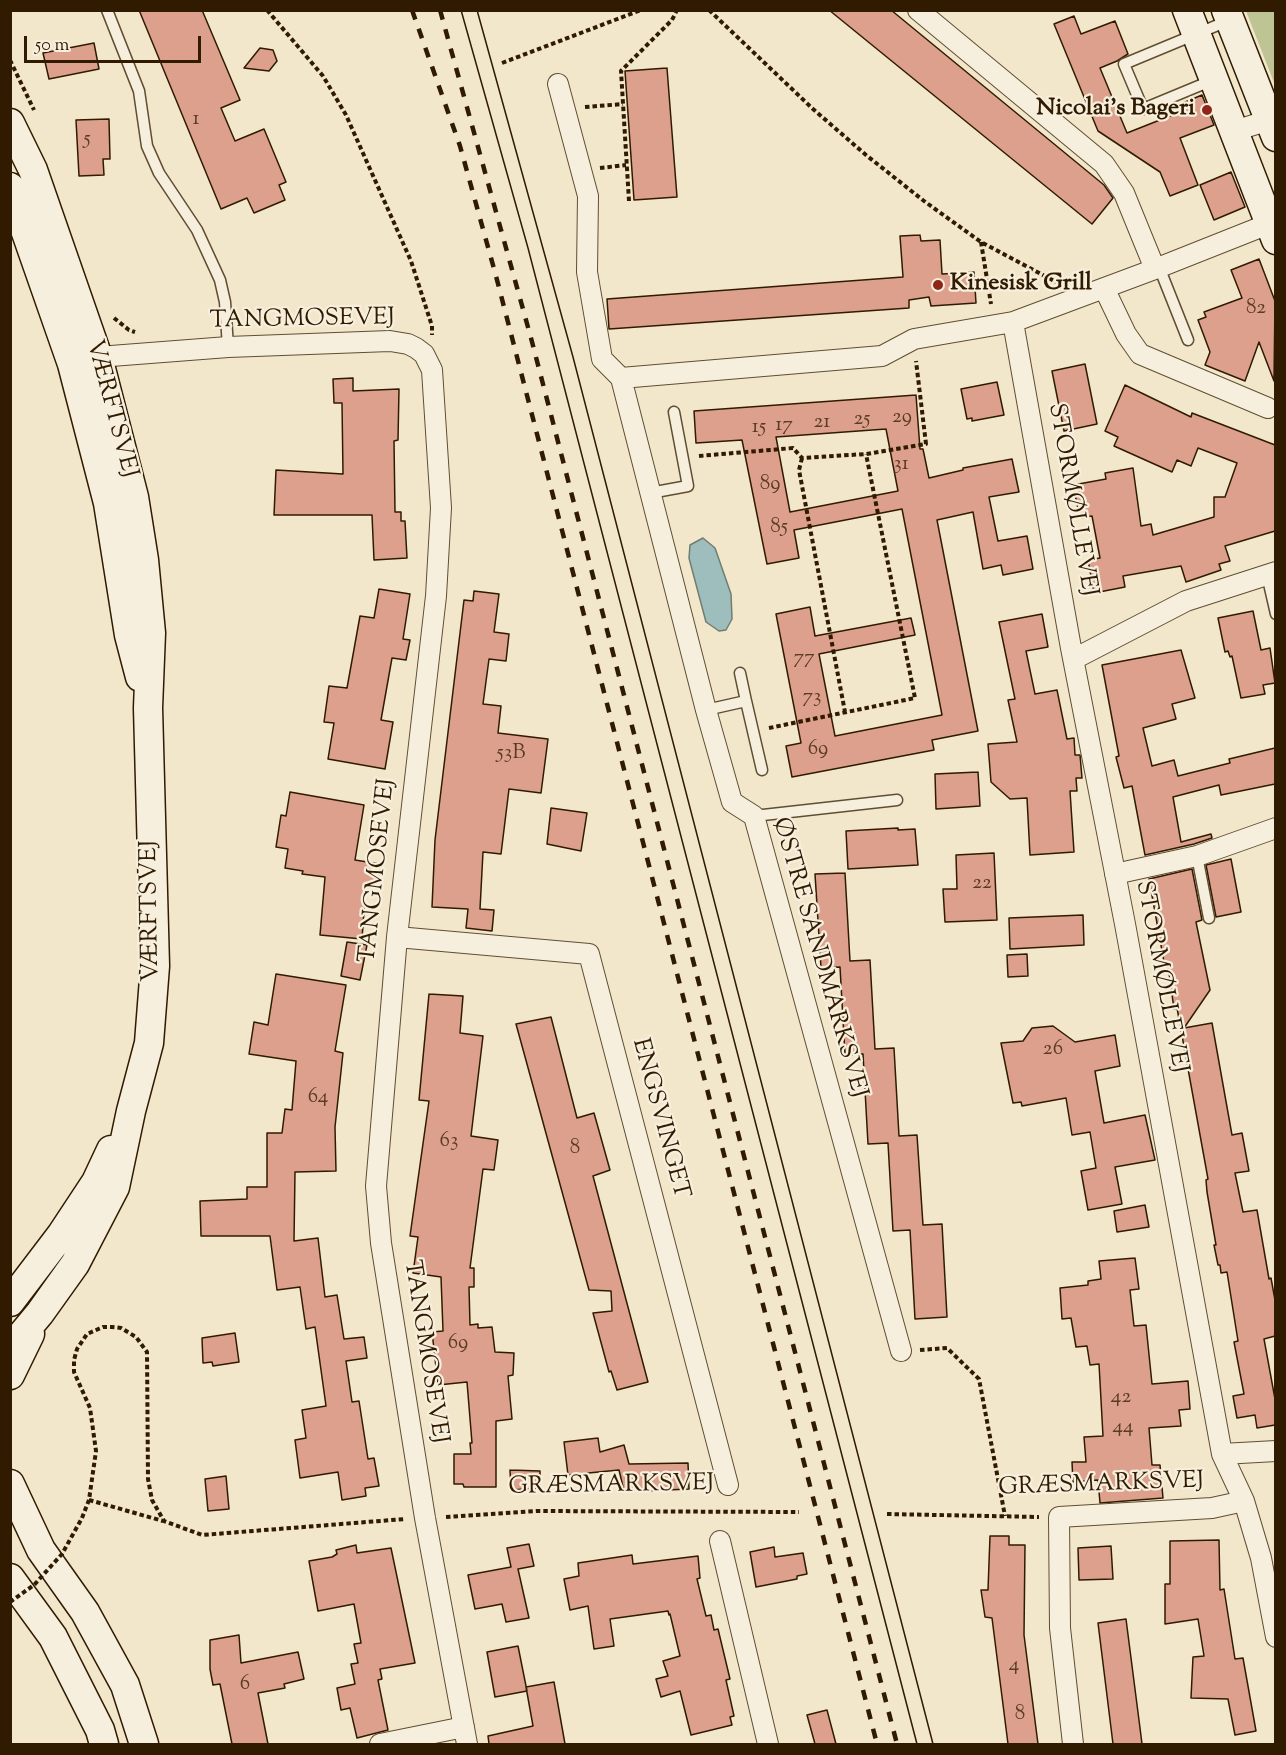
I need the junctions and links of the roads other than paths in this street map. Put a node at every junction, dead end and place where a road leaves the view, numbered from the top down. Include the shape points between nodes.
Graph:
1 (107, 10) edge
2 (918, 10) edge
3 (1228, 15) edge
4 (1191, 22) edge
5 (1214, 80) junction
6 (558, 84) dead end
7 (24, 120) edge
8 (1273, 124) edge
9 (1234, 131) junction
10 (10, 187) edge
11 (1273, 228) edge
12 (1157, 268) junction
13 (1104, 288) junction
14 (1004, 324) junction
15 (1188, 340) dead end
16 (228, 347) junction
17 (85, 361) junction
18 (621, 378) junction
19 (1268, 408) dead end
20 (674, 412) dead end
21 (650, 493) junction
22 (1271, 573) edge
23 (1275, 614) edge
24 (1074, 659) junction
25 (740, 674) dead end
26 (746, 701) junction
27 (706, 710) junction
28 (762, 770) dead end
29 (897, 800) dead end
30 (754, 816) junction
31 (1275, 828) edge
32 (1197, 856) junction
33 (1115, 874) junction
34 (1209, 918) dead end
35 (397, 937) junction
36 (131, 1111) junction
37 (10, 1302) edge
38 (40, 1312) junction
39 (10, 1349) edge
40 (901, 1352) road end
41 (10, 1375) edge
42 (1275, 1450) edge
43 (1222, 1454) junction
44 (10, 1484) edge
45 (728, 1485) dead end
46 (1244, 1501) junction
47 (10, 1522) edge
48 (720, 1541) dead end
49 (41, 1550) junction
50 (1261, 1558) junction
51 (1275, 1575) edge
52 (10, 1578) edge
53 (1275, 1637) edge
54 (466, 1736) edge
55 (104, 1744) edge
56 (144, 1744) edge
57 (380, 1744) edge
58 (768, 1744) edge
59 (1073, 1744) edge

1 - 16 lane via 139,91 147,146 159,173 197,230 220,280
2 - 12 street via 1104,164 1124,192
3 - 4 lane
3 - 8 street
4 - 5 street
4 - 5 lane via 1124,64 1143,109
5 - 9 street
6 - 18 street, ØSTRE SANDMARKSVEJ via 588,196 587,272 602,359
7 - 17 street, VÆRFTSVEJ via 33,170
8 - 9 street
9 - 11 street
10 - 17 street, VÆRFTSVEJ
11 - 12 street
12 - 13 street
12 - 15 lane
13 - 14 street
13 - 19 street via 1140,354
14 - 18 street via 914,339 882,356
14 - 24 street, STORMØLLEVEJ
16 - 17 street, TANGMOSEVEJ
16 - 35 street, TANGMOSEVEJ via 390,341 408,344 424,354 432,370 441,508 436,596
17 - 36 street, VÆRFTSVEJ via 129,635 148,708 155,966 149,1043
18 - 21 street, ØSTRE SANDMARKSVEJ
20 - 21 lane via 688,486
21 - 27 street, ØSTRE SANDMARKSVEJ
22 - 23 lane
22 - 24 street via 1186,601
24 - 33 street, STORMØLLEVEJ
25 - 26 lane
26 - 27 lane
26 - 28 lane
27 - 30 street, ØSTRE SANDMARKSVEJ via 732,802
29 - 30 lane
30 - 40 street, ØSTRE SANDMARKSVEJ
31 - 32 street
32 - 33 street
32 - 34 lane
33 - 43 street, STORMØLLEVEJ
35 - 45 street, ENGSVINGET via 589,954
35 - 54 street, TANGMOSEVEJ via 376,1186 381,1243 424,1518
36 - 37 street, VÆRFTSVEJ via 96,1182
36 - 38 street, VÆRFTSVEJ via 115,1187 75,1264
38 - 39 street, VÆRFTSVEJ
38 - 41 street, VÆRFTSVEJ
42 - 43 street, GRÆSMARKSVEJ
43 - 46 street, STORMØLLEVEJ
44 - 49 street
46 - 50 street, STORMØLLEVEJ
46 - 59 street, GRÆSMARKSVEJ via 1212,1508 1059,1517 1060,1628
47 - 49 street
48 - 58 street
49 - 56 street via 85,1612 125,1685
50 - 51 street
50 - 53 street, STORMØLLEVEJ
52 - 55 street via 53,1637
54 - 57 street

